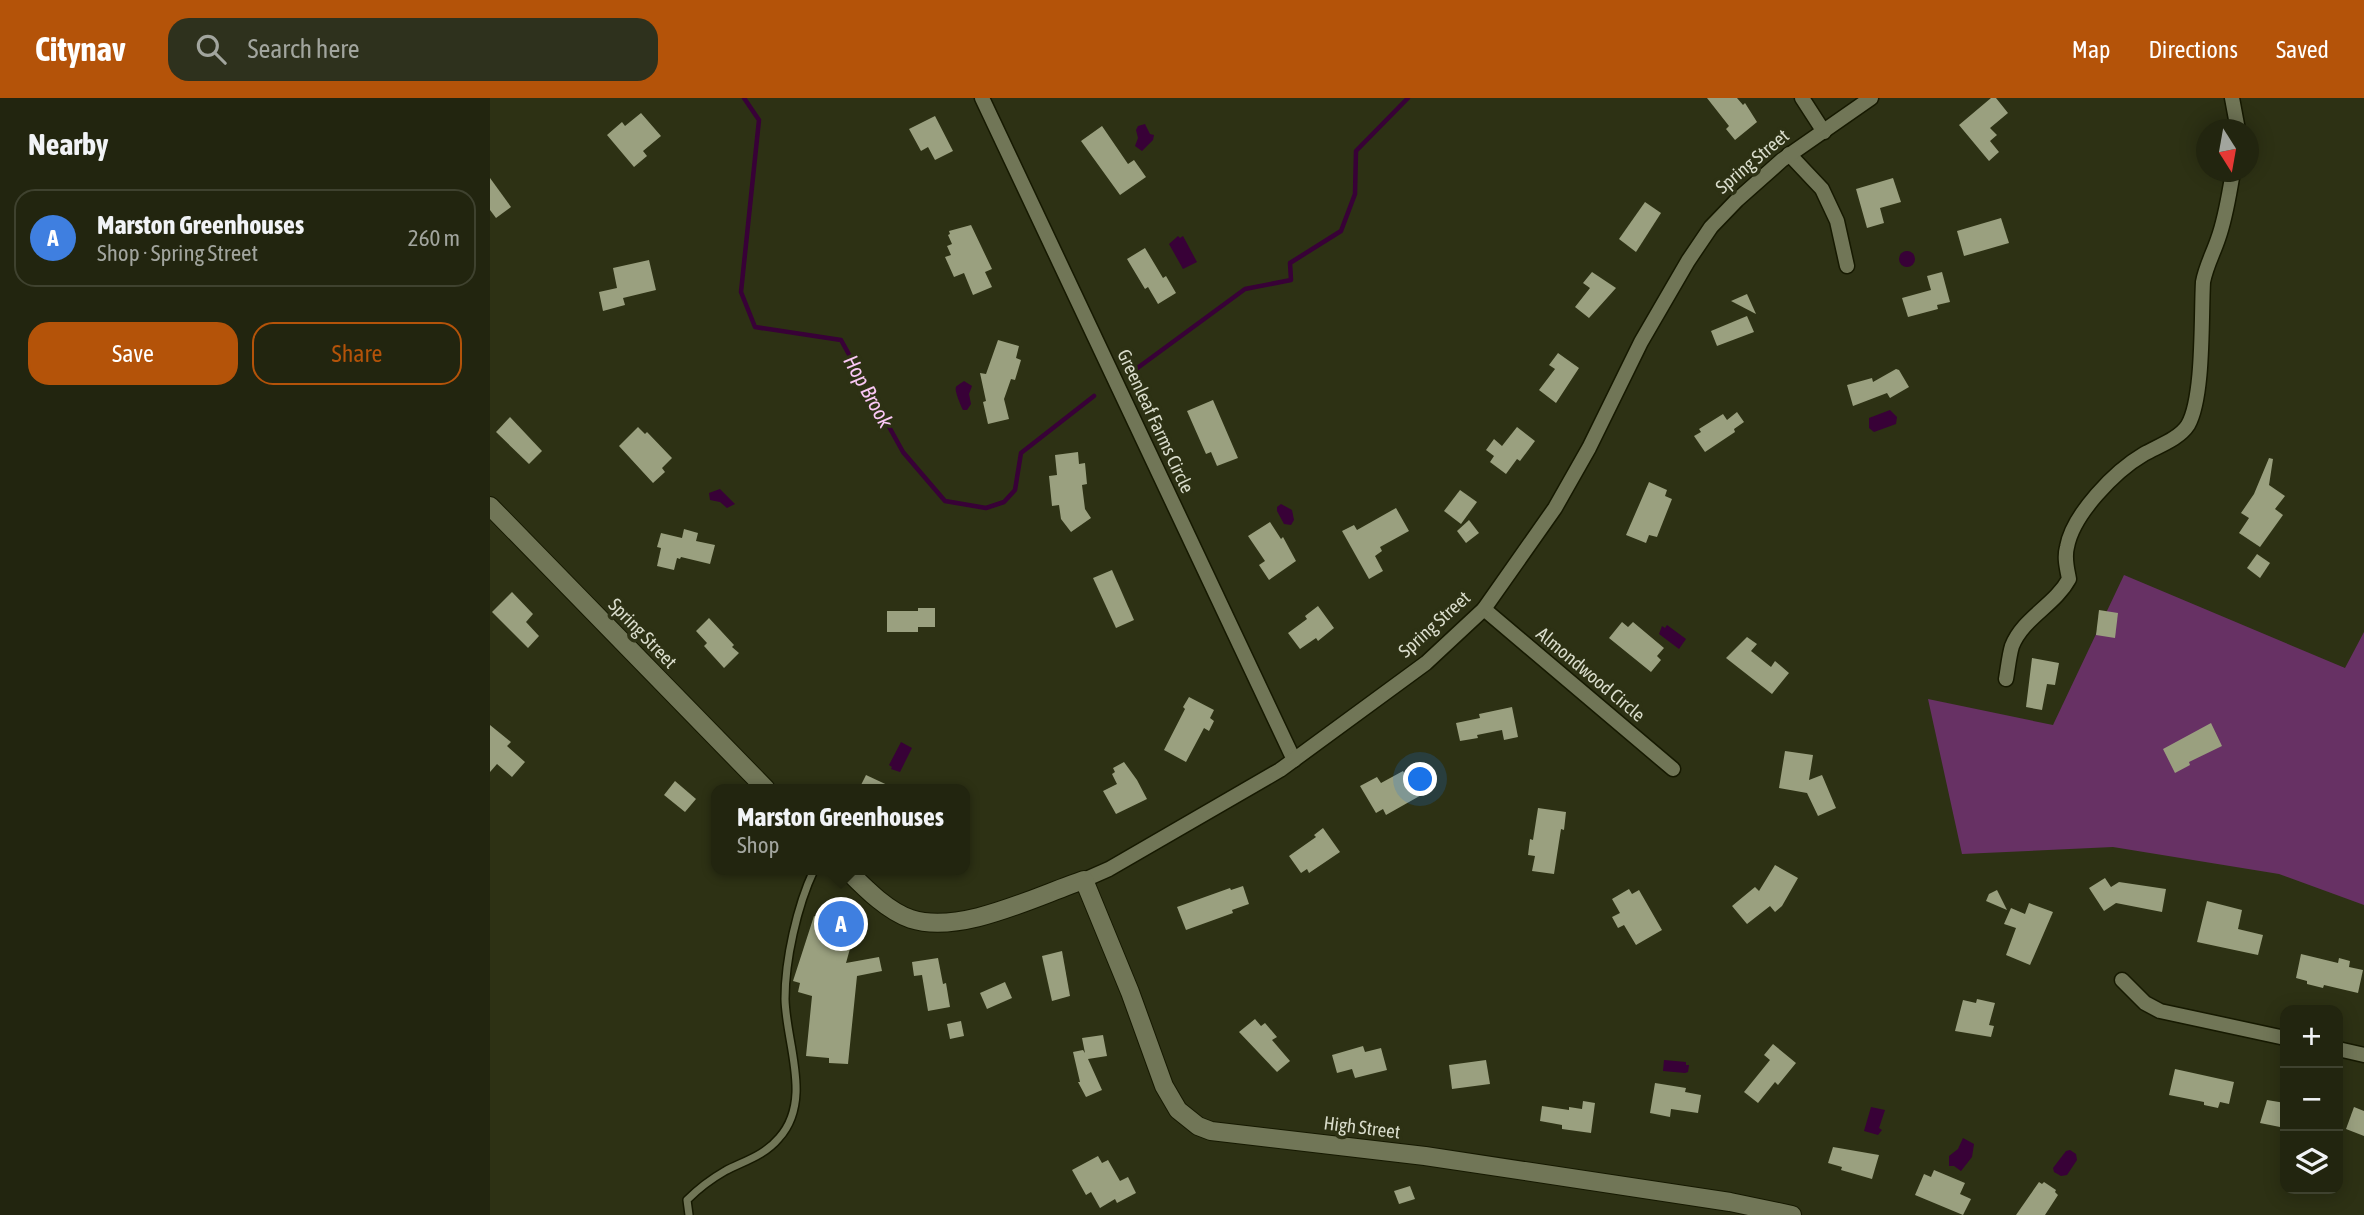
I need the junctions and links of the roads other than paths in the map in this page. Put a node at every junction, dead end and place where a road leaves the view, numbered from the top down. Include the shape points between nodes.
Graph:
1 (982, 98) edge
2 (1802, 98) edge
3 (1871, 98) edge
4 (2232, 98) edge
5 (2236, 119) edge
6 (1824, 132) junction
7 (1789, 154) junction
8 (2231, 182) edge
9 (1847, 266) dead end
10 (490, 506) edge
11 (1484, 609) junction
12 (2006, 679) dead end
13 (1294, 760) junction
14 (1674, 769) dead end
15 (761, 784) edge
16 (812, 875) edge
17 (853, 875) edge
18 (1084, 880) junction
19 (2122, 980) dead end
20 (2280, 1037) edge
21 (2343, 1050) edge
22 (2364, 1055) edge
23 (689, 1215) edge
24 (1792, 1215) edge

1 - 13 street, Greenleaf Farms Circle
2 - 6 street
3 - 6 street, Spring Street
4 - 5 street
6 - 7 street, Spring Street
7 - 9 street via 1822,189 1837,221
7 - 11 street, Spring Street via 1711,227 1688,261 1555,508
8 - 12 street via 2224,221 2206,265 2195,408 2187,427 2116,474 2085,511 2066,548 2069,579 2013,645
10 - 15 street, Spring Street
11 - 13 street, Spring Street via 1426,663
11 - 14 street, Almondwood Circle
13 - 18 street, Spring Street
16 - 23 lane via 793,930 785,999 795,1114 780,1138 760,1156 697,1189 687,1200
17 - 18 street, Spring Street via 909,919 937,923 982,917
18 - 24 street, High Street via 1164,1086 1178,1110 1198,1126 1425,1156
19 - 20 street via 2160,1012
21 - 22 street

